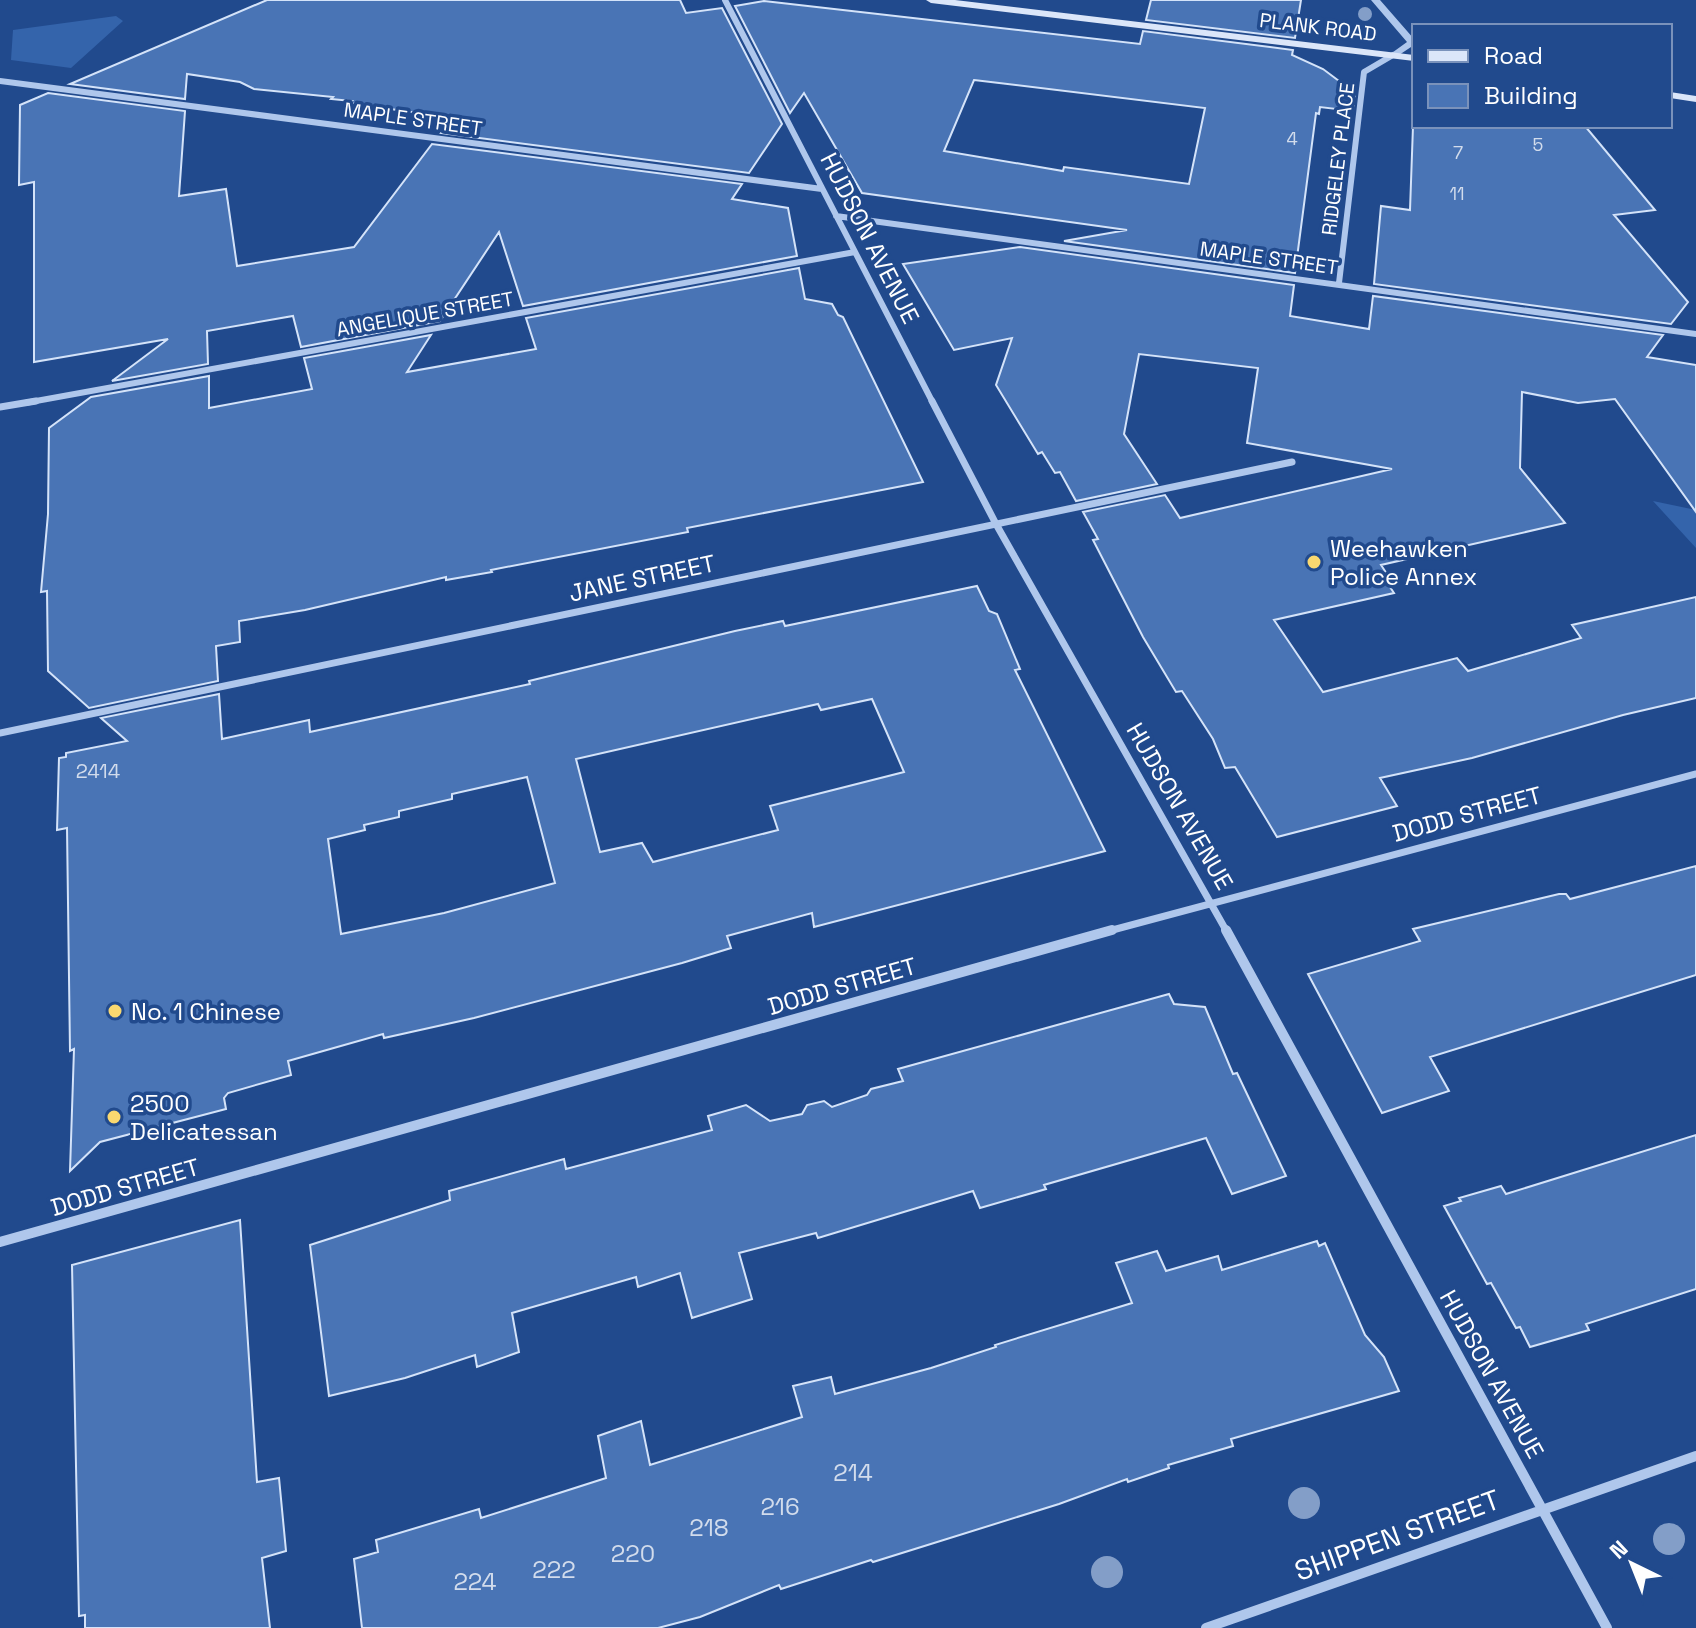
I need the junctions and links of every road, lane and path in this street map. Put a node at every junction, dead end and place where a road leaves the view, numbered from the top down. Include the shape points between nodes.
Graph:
1 (725, 0) edge
2 (931, 0) edge
3 (1375, 0) edge
4 (1393, 55) junction
5 (1412, 58) edge
6 (0, 81) edge
7 (1672, 95) edge
8 (1696, 99) edge
9 (822, 189) junction
10 (836, 216) junction
11 (855, 252) junction
12 (1339, 283) junction
13 (1696, 334) edge
14 (0, 407) edge
15 (1292, 462) dead end
16 (996, 524) junction
17 (0, 733) edge
18 (1696, 774) edge
19 (1211, 902) junction
20 (0, 1242) edge
21 (1696, 1456) edge
22 (1542, 1508) junction
23 (1206, 1628) edge
24 (1607, 1628) edge

1 - 9 street, HUDSON AVENUE
2 - 4 main road, PLANK ROAD
3 - 4 street via 1412,42
4 - 5 main road, PLANK ROAD
4 - 12 street, RIDGELEY PLACE via 1364,72
6 - 9 street, MAPLE STREET
7 - 8 main road
9 - 10 street, HUDSON AVENUE
10 - 11 street, HUDSON AVENUE
10 - 12 street, MAPLE STREET
11 - 14 street, ANGELIQUE STREET
11 - 16 street, HUDSON AVENUE
12 - 13 street, MAPLE STREET
15 - 16 street, JANE STREET
16 - 17 street, JANE STREET
16 - 19 street, HUDSON AVENUE
18 - 19 street, DODD STREET
19 - 20 street, DODD STREET
19 - 22 street, HUDSON AVENUE
21 - 22 street, SHIPPEN STREET
22 - 23 street, SHIPPEN STREET
22 - 24 street, HUDSON AVENUE

